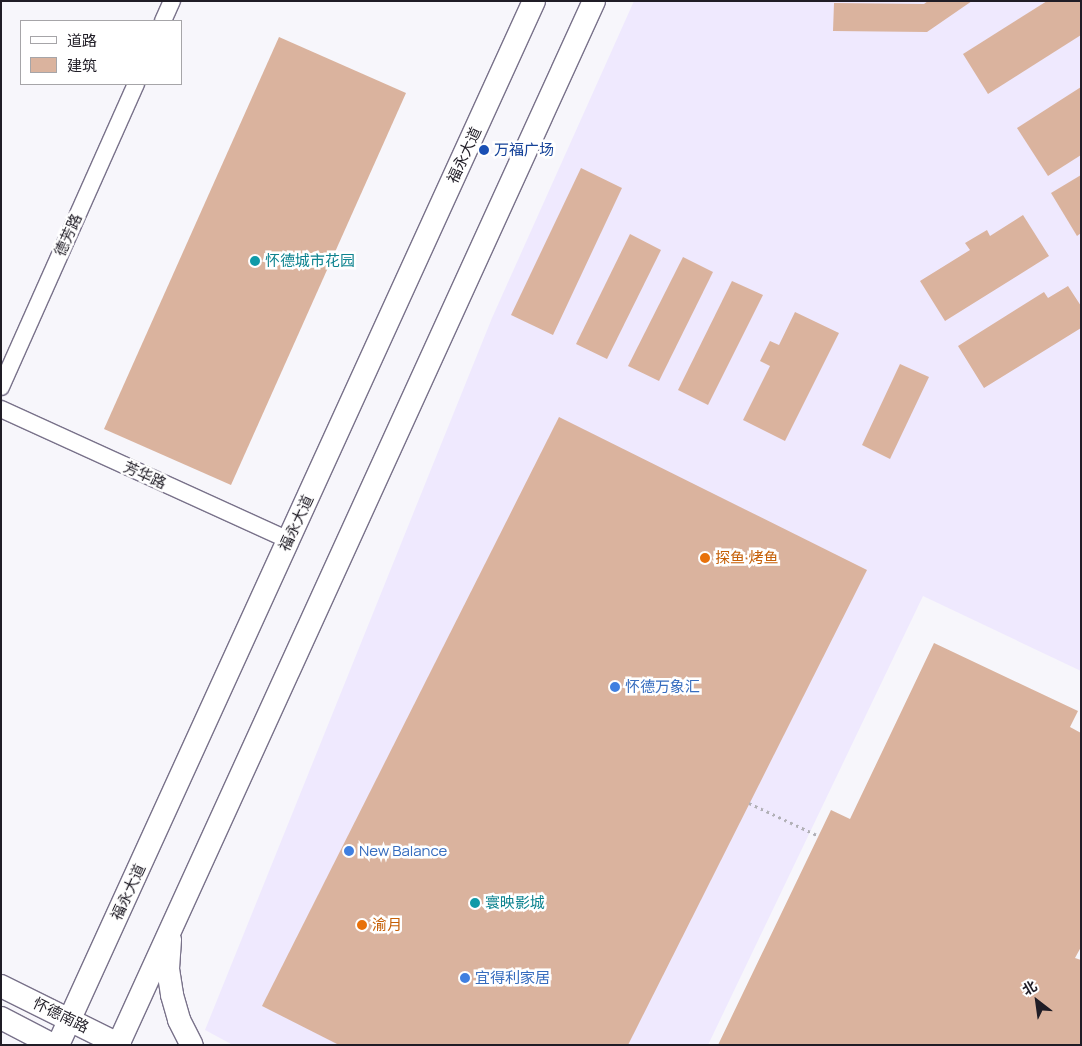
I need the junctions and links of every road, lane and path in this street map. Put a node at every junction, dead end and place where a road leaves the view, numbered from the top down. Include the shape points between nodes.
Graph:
1 (172, 1) edge
2 (534, 1) edge
3 (594, 1) edge
4 (163, 20) edge
5 (136, 85) edge
6 (1, 387) edge
7 (1, 409) edge
8 (289, 540) junction
9 (749, 803) dead end
10 (819, 836) dead end
11 (175, 920) junction
12 (1, 986) edge
13 (1, 1018) edge
14 (70, 1020) junction
15 (118, 1044) edge
16 (53, 1045) edge
17 (58, 1045) edge
18 (192, 1045) edge

1 - 4 street
2 - 8 main road, 福永大道
3 - 11 main road
5 - 6 street, 德芳路
7 - 8 street, 芳华路
8 - 14 main road, 福永大道
9 - 10 path
11 - 15 main road
11 - 18 main road via 168,946 168,969 179,1020
12 - 14 main road, 怀德南路
13 - 16 main road, 怀德南路
14 - 15 main road, 怀德南路
14 - 17 main road, 福永大道

